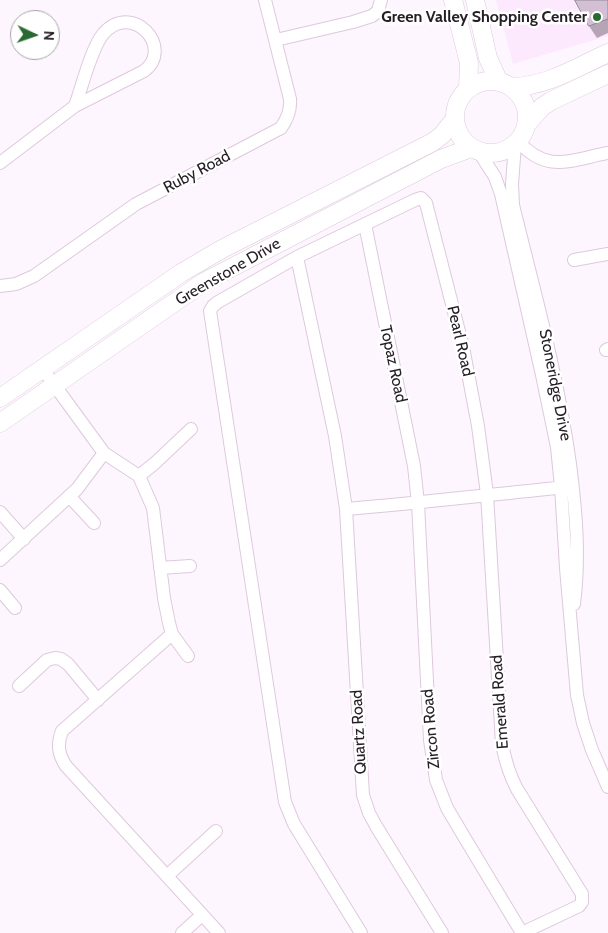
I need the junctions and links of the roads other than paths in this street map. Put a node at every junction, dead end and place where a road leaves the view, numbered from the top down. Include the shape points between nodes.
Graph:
1 (265, 0) edge
2 (381, 0) edge
3 (453, 0) edge
4 (475, 0) edge
5 (276, 40) junction
6 (608, 53) edge
7 (608, 74) edge
8 (505, 84) junction
9 (468, 89) junction
10 (75, 106) junction
11 (454, 120) junction
12 (526, 125) junction
13 (517, 142) junction
14 (475, 150) junction
15 (608, 153) edge
16 (0, 163) edge
17 (365, 224) junction
18 (608, 254) edge
19 (297, 257) junction
20 (574, 260) dead end
21 (0, 286) edge
22 (42, 368) junction
23 (54, 385) junction
24 (0, 398) edge
25 (0, 423) edge
26 (190, 429) dead end
27 (104, 453) junction
28 (139, 476) junction
29 (567, 487) junction
30 (487, 494) junction
31 (69, 496) junction
32 (418, 503) junction
33 (346, 509) junction
34 (0, 512) edge
35 (94, 523) dead end
36 (24, 539) junction
37 (0, 560) edge
38 (190, 566) dead end
39 (160, 568) junction
40 (0, 590) edge
41 (15, 608) dead end
42 (172, 634) junction
43 (188, 656) dead end
44 (19, 686) dead end
45 (98, 700) junction
46 (608, 787) edge
47 (216, 831) dead end
48 (167, 876) junction
49 (202, 915) junction
50 (182, 933) edge
51 (219, 933) edge
52 (362, 933) edge
53 (442, 933) edge
54 (522, 933) edge

1 - 5 street, Ruby Road
2 - 5 street via 378,11 372,16
3 - 9 main road via 468,63
4 - 8 main road via 488,58
5 - 21 street, Ruby Road via 290,99 286,122 281,128 136,204 34,276 16,284
6 - 8 main road via 544,82 526,87
7 - 12 main road via 551,101
8 - 9 main road via 481,82
8 - 12 main road via 524,102
9 - 11 main road via 457,102
10 - 10 street via 103,34 126,22 143,28 154,44 154,60 150,66
10 - 16 street
11 - 14 main road via 460,138
11 - 22 main road, Greenstone Drive via 432,142 180,272
12 - 13 main road
13 - 14 main road via 490,154
13 - 15 street via 545,162
13 - 29 street, Stoneridge Drive via 513,204 555,374
14 - 23 main road, Greenstone Drive via 441,159 218,274
14 - 29 street, Stoneridge Drive via 495,178 501,194
17 - 19 street
17 - 30 street, Pearl Road via 415,200 421,198 426,203 463,347
17 - 32 street, Topaz Road via 414,466
18 - 20 street
19 - 33 street via 334,428
19 - 52 street via 218,302 210,311 284,802 294,824
22 - 23 street
22 - 24 main road, Greenstone Drive
23 - 25 main road, Greenstone Drive
23 - 27 street
26 - 28 street
27 - 28 street
27 - 31 street
28 - 39 street via 153,508
29 - 30 street
29 - 46 street, Stoneridge Drive via 576,509 577,565 571,628 577,695 592,750
30 - 32 street
30 - 54 street, Emerald Road via 505,760 517,789 580,890 582,899 579,906
31 - 35 street
31 - 36 street
32 - 33 street
32 - 54 street, Zircon Road via 430,740 436,780 447,808
33 - 53 street, Quartz Road via 364,795 373,820
34 - 36 street
36 - 37 street
38 - 39 street
39 - 42 street
40 - 41 street
42 - 43 street
42 - 45 street
44 - 45 street via 47,660 61,659
45 - 48 street via 62,731 58,748 61,758
47 - 48 street
48 - 49 street
49 - 50 street
49 - 51 street

